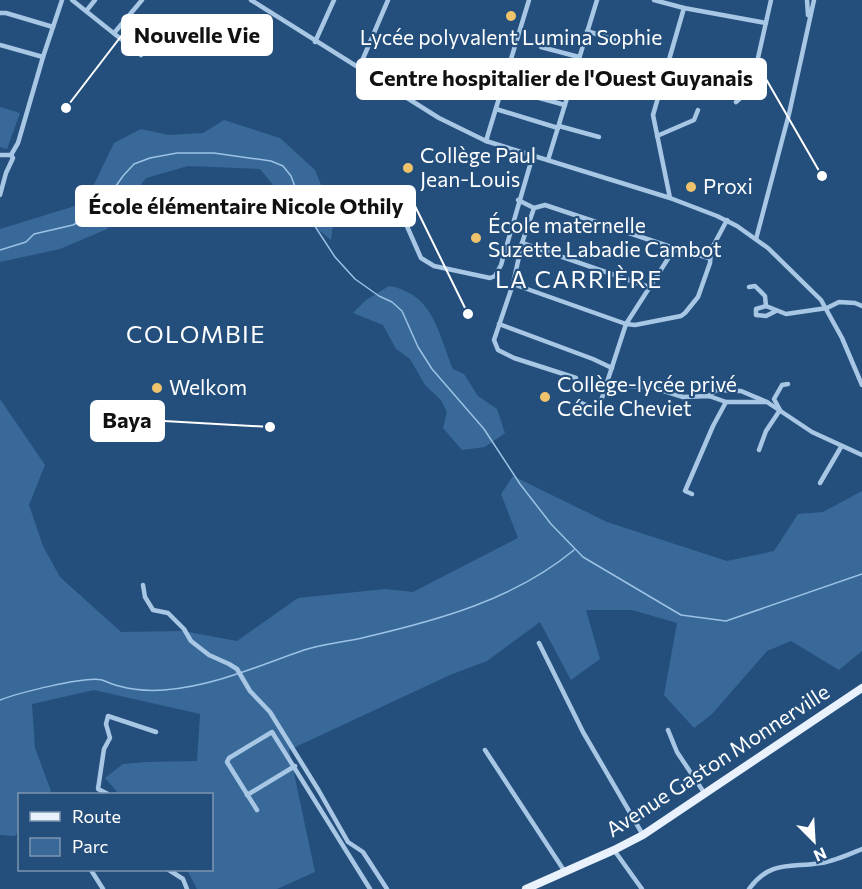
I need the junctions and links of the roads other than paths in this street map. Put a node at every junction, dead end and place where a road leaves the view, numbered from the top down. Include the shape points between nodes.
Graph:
1 (62, 0) edge
2 (72, 0) edge
3 (95, 0) edge
4 (142, 0) edge
5 (251, 0) edge
6 (334, 0) edge
7 (388, 0) edge
8 (529, 0) edge
9 (597, 0) edge
10 (654, 0) edge
11 (771, 0) edge
12 (807, 0) edge
13 (814, 0) edge
14 (684, 8) junction
15 (87, 10) junction
16 (3, 13) edge
17 (808, 21) junction
18 (766, 23) junction
19 (52, 27) junction
20 (587, 31) junction
21 (115, 32) junction
22 (315, 42) junction
23 (624, 43) dead end
24 (0, 45) edge
25 (542, 48) dead end
26 (141, 55) dead end
27 (43, 57) junction
28 (579, 57) junction
29 (667, 66) junction
30 (358, 68) junction
31 (573, 78) junction
32 (752, 86) junction
33 (610, 91) dead end
34 (532, 96) dead end
35 (736, 102) dead end
36 (565, 105) junction
37 (496, 109) junction
38 (698, 110) dead end
39 (559, 127) junction
40 (657, 136) junction
41 (599, 137) dead end
42 (486, 141) junction
43 (0, 155) edge
44 (11, 155) junction
45 (533, 155) junction
46 (548, 160) junction
47 (0, 195) edge
48 (670, 198) junction
49 (518, 200) junction
50 (534, 208) junction
51 (726, 220) junction
52 (406, 224) dead end
53 (756, 239) junction
54 (522, 243) junction
55 (677, 249) junction
56 (710, 258) junction
57 (513, 284) junction
58 (649, 287) junction
59 (750, 287) dead end
60 (766, 306) junction
61 (862, 306) edge
62 (827, 308) junction
63 (776, 311) junction
64 (499, 324) junction
65 (626, 324) junction
66 (612, 368) junction
67 (576, 378) dead end
68 (788, 384) dead end
69 (606, 385) junction
70 (862, 385) edge
71 (709, 396) junction
72 (579, 402) dead end
73 (726, 402) junction
74 (767, 402) junction
75 (780, 410) junction
76 (817, 425) dead end
77 (812, 432) junction
78 (841, 447) junction
79 (759, 450) dead end
80 (862, 455) edge
81 (820, 483) dead end
82 (692, 494) dead end
83 (143, 585) dead end
84 (539, 643) dead end
85 (862, 688) edge
86 (668, 730) dead end
87 (156, 732) dead end
88 (485, 750) dead end
89 (295, 766) junction
90 (105, 793) edge
91 (705, 794) junction
92 (247, 795) junction
93 (256, 810) dead end
94 (643, 835) junction
95 (862, 849) edge
96 (614, 850) junction
97 (92, 871) edge
98 (171, 871) edge
99 (565, 872) junction
100 (103, 889) edge
101 (187, 889) edge
102 (370, 889) edge
103 (387, 889) edge
104 (526, 889) edge
105 (642, 889) edge
106 (748, 889) edge

1 - 19 street
2 - 15 street
3 - 15 street
4 - 21 street
5 - 22 street
6 - 22 street
7 - 30 street
8 - 37 street
9 - 20 street
10 - 14 street
11 - 18 street
12 - 17 street
13 - 17 street
14 - 18 street
14 - 29 street
15 - 21 street
16 - 19 street
17 - 53 street via 788,120
18 - 32 street
19 - 27 street
20 - 23 street
20 - 28 street
21 - 26 street
22 - 30 street
24 - 27 street
25 - 28 street
27 - 44 street via 20,140
28 - 31 street
29 - 32 street
29 - 40 street via 653,115
30 - 42 street via 439,118
31 - 33 street
31 - 36 street
32 - 35 street
34 - 36 street
36 - 39 street
37 - 39 street
37 - 42 street
38 - 40 street via 694,120
39 - 41 street
39 - 46 street
40 - 48 street
42 - 45 street
43 - 44 street
44 - 47 street
45 - 46 street
45 - 49 street
46 - 48 street
48 - 51 street
49 - 50 street
49 - 52 street via 501,265 490,278 434,266 421,258
50 - 54 street
50 - 55 street via 545,205
51 - 53 street
51 - 56 street
53 - 62 street
54 - 57 street
54 - 58 street
55 - 56 street
55 - 58 street
56 - 65 street via 701,291 685,313 665,320
57 - 64 street
57 - 65 street
58 - 65 street
59 - 60 street via 755,286 765,296
60 - 63 street
60 - 63 street via 756,309 756,315
61 - 62 street via 838,302
62 - 63 street via 786,314
62 - 70 street
64 - 66 street
64 - 67 street via 494,340 498,350
65 - 66 street
66 - 69 street
68 - 75 street via 782,386 774,399
69 - 71 street via 648,386 685,397
69 - 72 street via 597,410
71 - 73 street
71 - 74 street via 716,390 741,391
73 - 74 street
73 - 82 street via 685,491
74 - 75 street
75 - 77 street
75 - 79 street
76 - 77 street
77 - 78 street
78 - 80 street
78 - 81 street
83 - 103 street via 153,610 168,614 191,641 237,669 250,691 270,712 348,842 363,852
84 - 94 street via 583,732
85 - 91 main road, Avenue Gaston Monnerville
86 - 91 street via 677,752
87 - 90 street via 108,716 110,738 104,749 98,789
88 - 99 street
89 - 92 street
89 - 92 street via 274,733 268,734 227,762
89 - 102 street
91 - 94 main road, Avenue Gaston Monnerville
92 - 93 street
94 - 96 main road, Avenue Gaston Monnerville
95 - 106 street via 824,863 777,867 758,877
96 - 99 main road, Avenue Gaston Monnerville
96 - 105 street
97 - 100 street
98 - 101 street via 183,879
99 - 104 main road, Avenue Gaston Monnerville

